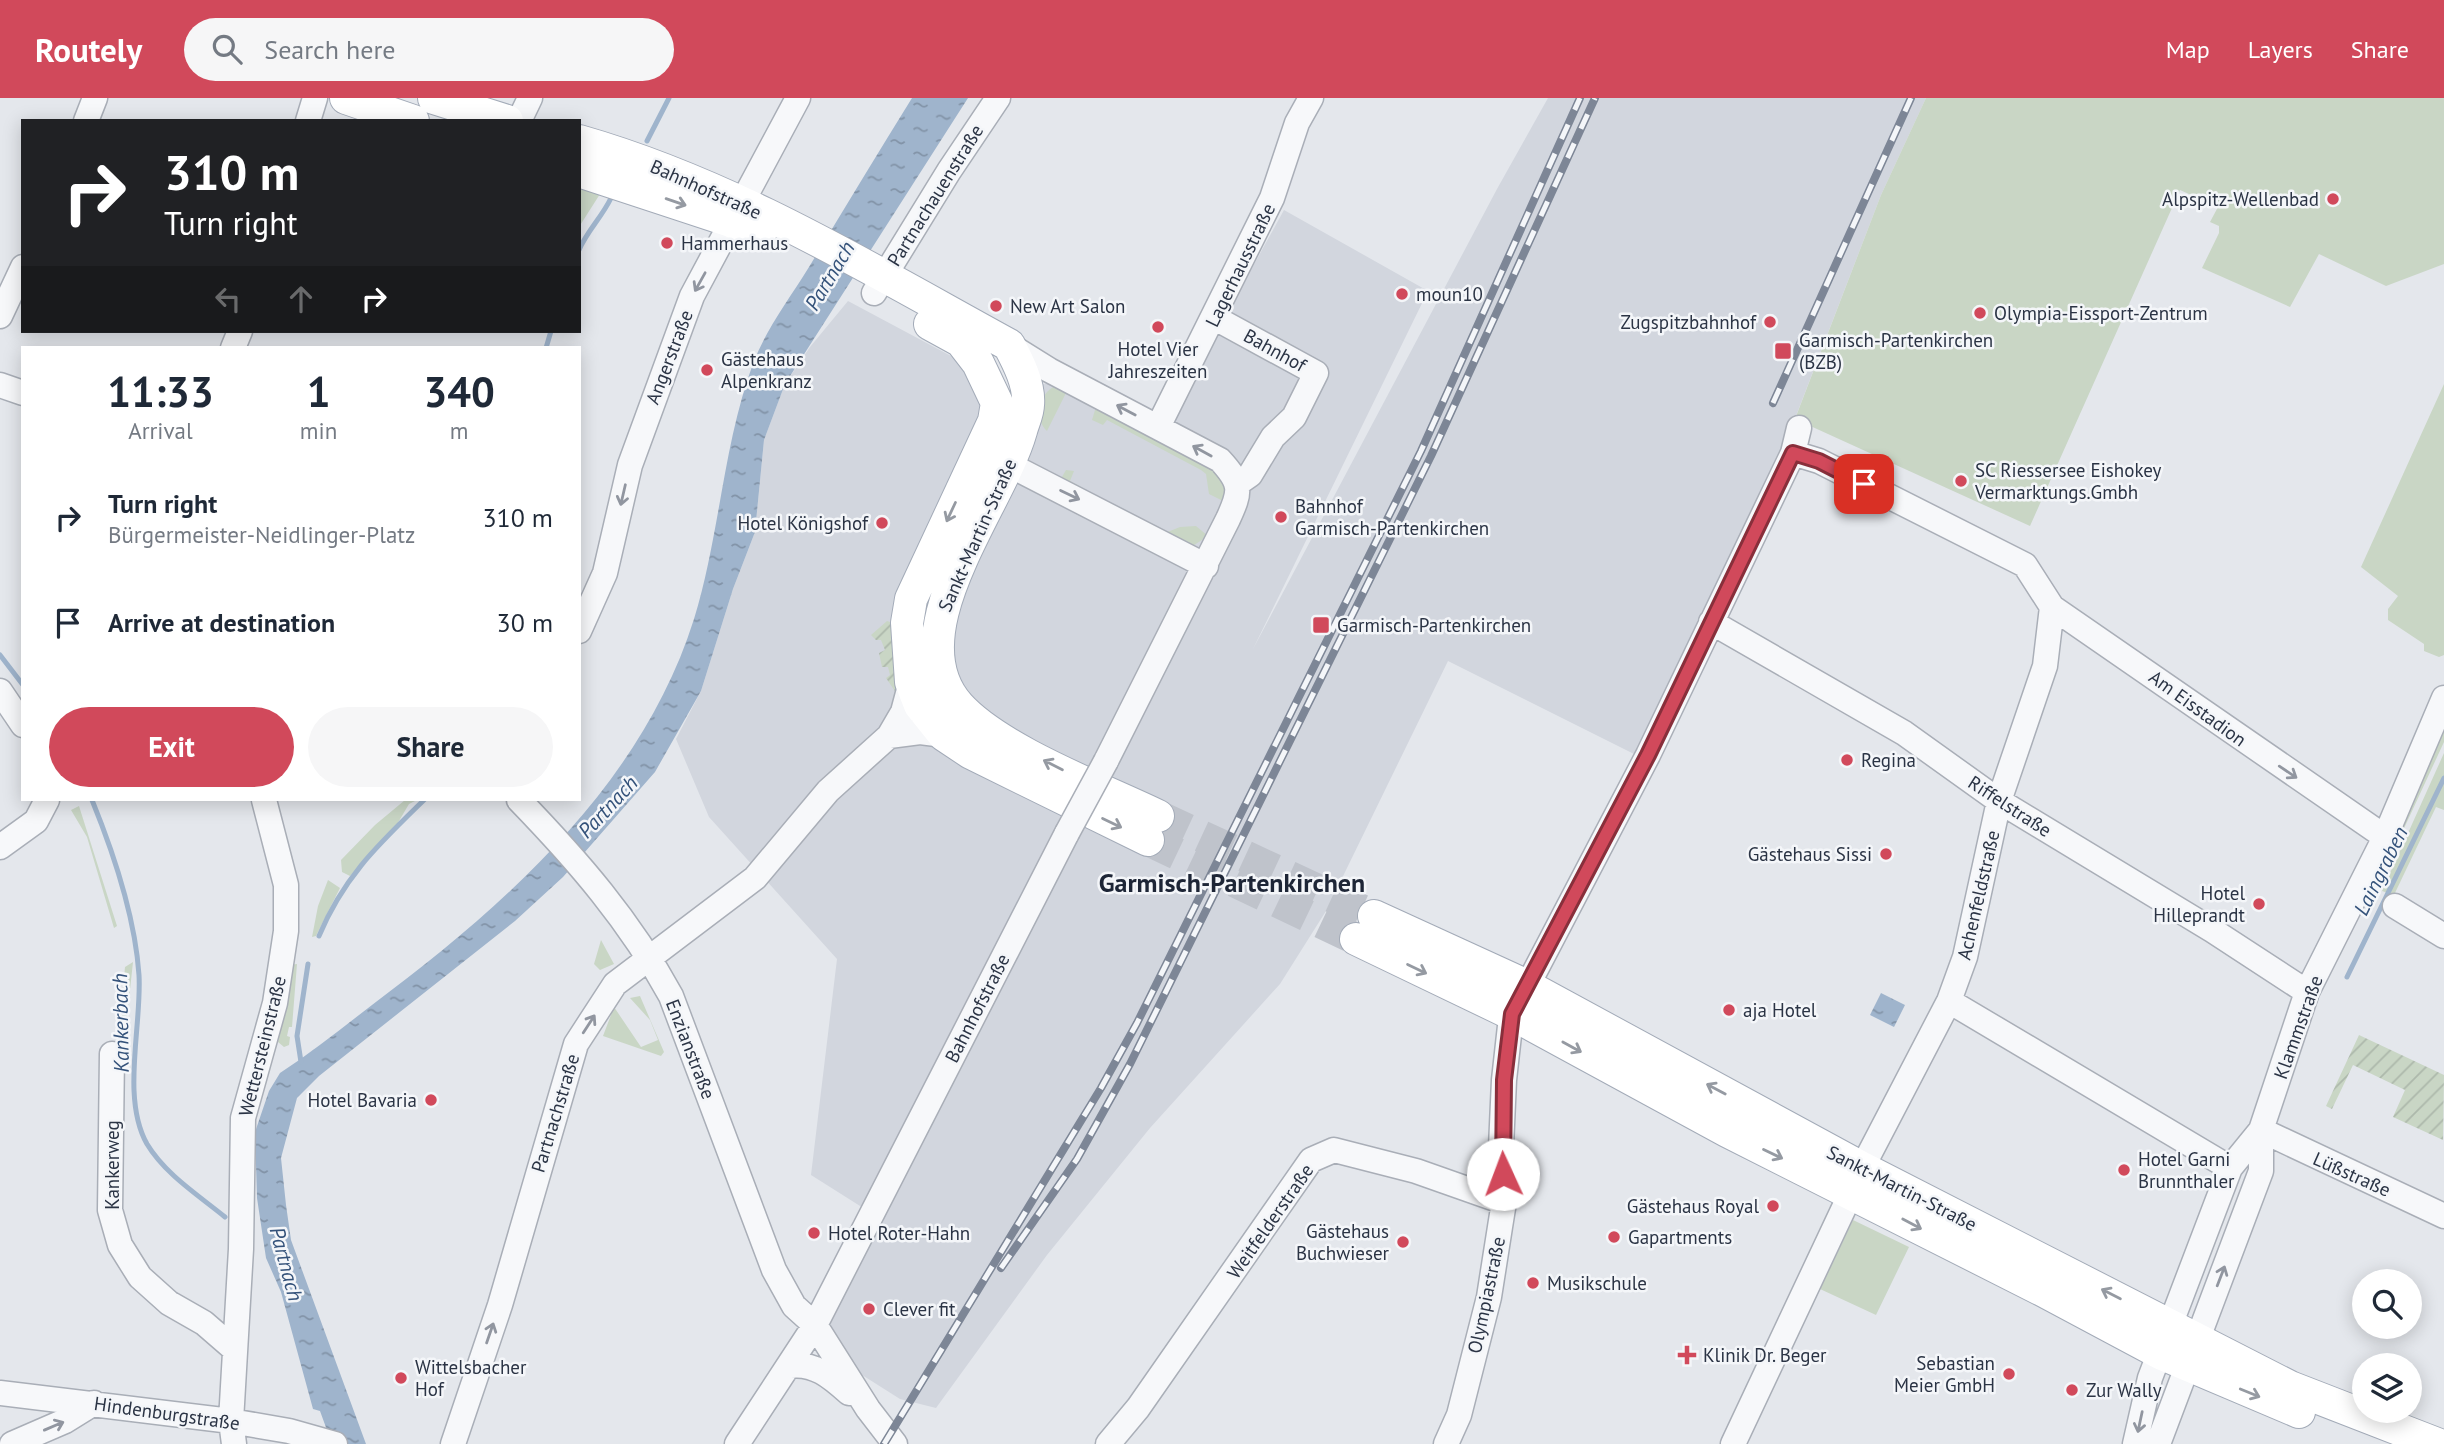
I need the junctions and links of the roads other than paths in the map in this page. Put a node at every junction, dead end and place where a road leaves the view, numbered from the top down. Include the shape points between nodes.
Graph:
1 (95, 98) edge
2 (315, 98) edge
3 (346, 98) edge
4 (433, 98) edge
5 (530, 98) edge
6 (798, 98) edge
7 (998, 98) edge
8 (1311, 98) edge
9 (87, 119) edge
10 (309, 119) edge
11 (408, 119) edge
12 (501, 119) edge
13 (520, 119) edge
14 (581, 142) edge
15 (581, 172) edge
16 (736, 211) junction
17 (21, 271) edge
18 (869, 279) junction
19 (0, 316) edge
20 (1215, 318) junction
21 (1009, 345) joint
22 (1037, 376) junction
23 (0, 385) edge
24 (21, 392) edge
25 (993, 393) junction
26 (1158, 427) junction
27 (1284, 427) joint
28 (1800, 428) dead end
29 (980, 450) junction
30 (1793, 453) junction
31 (1009, 464) junction
32 (1237, 484) junction
33 (1206, 566) junction
34 (2052, 607) junction
35 (1711, 622) junction
36 (581, 627) edge
37 (911, 682) junction
38 (0, 691) edge
39 (2444, 698) edge
40 (21, 722) edge
41 (944, 735) junction
42 (888, 736) junction
43 (46, 801) edge
44 (264, 801) edge
45 (520, 801) edge
46 (1999, 801) junction
47 (2385, 837) junction
48 (0, 847) edge
49 (2395, 906) dead end
50 (2444, 936) edge
51 (651, 959) junction
52 (1527, 986) junction
53 (2306, 992) junction
54 (1949, 1001) junction
55 (1512, 1014) junction
56 (111, 1054) dead end
57 (2261, 1130) junction
58 (2230, 1168) junction
59 (1857, 1181) junction
60 (1504, 1202) junction
61 (2444, 1216) edge
62 (235, 1317) junction
63 (202, 1323) junction
64 (815, 1325) junction
65 (2179, 1346) junction
66 (234, 1349) junction
67 (789, 1366) junction
68 (9, 1394) edge
69 (94, 1404) junction
70 (868, 1409) junction
71 (232, 1433) edge
72 (288, 1438) edge
73 (325, 1442) edge
74 (12, 1444) edge
75 (453, 1444) edge
76 (737, 1444) edge
77 (895, 1444) edge
78 (1108, 1444) edge
79 (1446, 1444) edge
80 (1733, 1444) edge
81 (2135, 1444) edge
82 (2158, 1444) edge
83 (2380, 1444) edge
84 (2437, 1444) edge

1 - 9 street
2 - 10 street
3 - 11 main road
4 - 12 main road
5 - 13 street
6 - 16 street, Angerstraße
7 - 18 street, Partnachauenstraße
8 - 20 street, Lagerhausstraße via 1297,123 1272,198
14 - 16 main road, Bahnhofstraße via 624,154
15 -> 16 main road, Bahnhofstraße
16 - 18 main road, Bahnhofstraße
16 -> 36 street, Angerstraße via 692,296 668,358 630,465 605,573
17 - 19 street
18 - 21 main road, Bahnhofstraße
18 - 25 main road, Bahnhofstraße via 961,341
20 - 26 street, Lagerhausstraße
20 - 27 street, Bahnhof via 1316,373 1294,417
21 - 22 main road, Sankt-Martin-Straße
22 - 25 street
26 -> 22 street
22 - 31 main road, Sankt-Martin-Straße
23 - 24 street
25 - 29 main road, Sankt-Martin-Straße via 994,421
32 -> 26 street via 1220,460
27 - 32 street, Bahnhofstraße via 1250,475
28 - 30 street, Olympiastraße
29 - 31 street
29 -> 37 main road, Sankt-Martin-Straße via 911,599 907,623
30 - 34 street, Am Eisstadion via 1819,461 2025,565
30 - 35 street, Olympiastraße
31 -> 33 street
41 -> 31 main road, Sankt-Martin-Straße via 997,768 1153,828 979,724 945,687 937,659 939,622 960,565
32 - 33 street, Bahnhofstraße via 1239,493
33 - 64 street, Bahnhofstraße, bridge
34 - 46 street, Achenfeldstraße via 2045,666
34 -> 47 street, Am Eisstadion
35 - 46 street, Riffelstraße via 1904,733
35 - 52 street, Olympiastraße via 1648,755
37 - 41 main road, Sankt-Martin-Straße via 919,705
37 - 42 street, Partnachstraße via 903,712
38 - 40 street
39 - 47 street, Klammstraße
41 - 42 street
42 - 51 street, Partnachstraße via 828,792 755,878
43 - 48 street via 36,821
44 - 62 street, Wettersteinstraße via 286,886 286,932 275,1003 243,1118
45 - 51 street, Enzianstraße via 587,872
46 - 53 street, Riffelstraße
46 - 54 street, Achenfeldstraße via 1974,929
47 - 53 street, Klammstraße
49 - 50 street
51 - 64 street, Enzianstraße via 671,996 774,1270 794,1306
75 -> 51 street, Partnachstraße via 500,1305 576,1044 615,984
52 - 55 street, Olympiastraße
52 -> 55 main road, Sankt-Martin-Straße via 1365,928
59 -> 52 main road, Sankt-Martin-Straße
53 - 57 street, Klammstraße
54 - 58 street
54 - 59 street, Achenfeldstraße
55 -> 59 main road, Sankt-Martin-Straße via 1727,1131
55 - 60 street, Olympiastraße via 1501,1147
56 - 63 street, Kankerweg via 113,1227 140,1277 169,1303
57 - 58 street, Klammstraße
57 - 61 street, Lüßstraße
65 -> 57 street, Klammstraße via 2261,1171
58 - 65 street, Klammstraße
59 - 65 main road, Sankt-Martin-Straße
59 - 80 street, Achenfeldstraße
60 - 78 street, Weitfelderstraße via 1416,1171 1334,1150 1311,1160 1146,1398
60 - 79 street, Olympiastraße via 1489,1297 1459,1415
62 - 63 street via 223,1313
62 - 66 street, Wettersteinstraße
63 - 66 street, Kankerweg
64 - 67 street, Bahnhofstraße
64 - 70 street, Enzianstraße
65 -> 81 street, Klammstraße via 2150,1378
65 - 82 street, Klammstraße
65 -> 83 main road, Sankt-Martin-Straße
65 - 84 main road, Sankt-Martin-Straße
66 - 71 street, Wettersteinstraße
67 - 70 street via 808,1365 828,1375
67 - 76 street, Bahnhofstraße
68 - 69 street, Hindenburgstraße
69 - 71 street, Hindenburgstraße
74 -> 69 street
70 - 77 street
71 - 72 street, Hindenburgstraße
72 - 73 street, Hindenburgstraße

